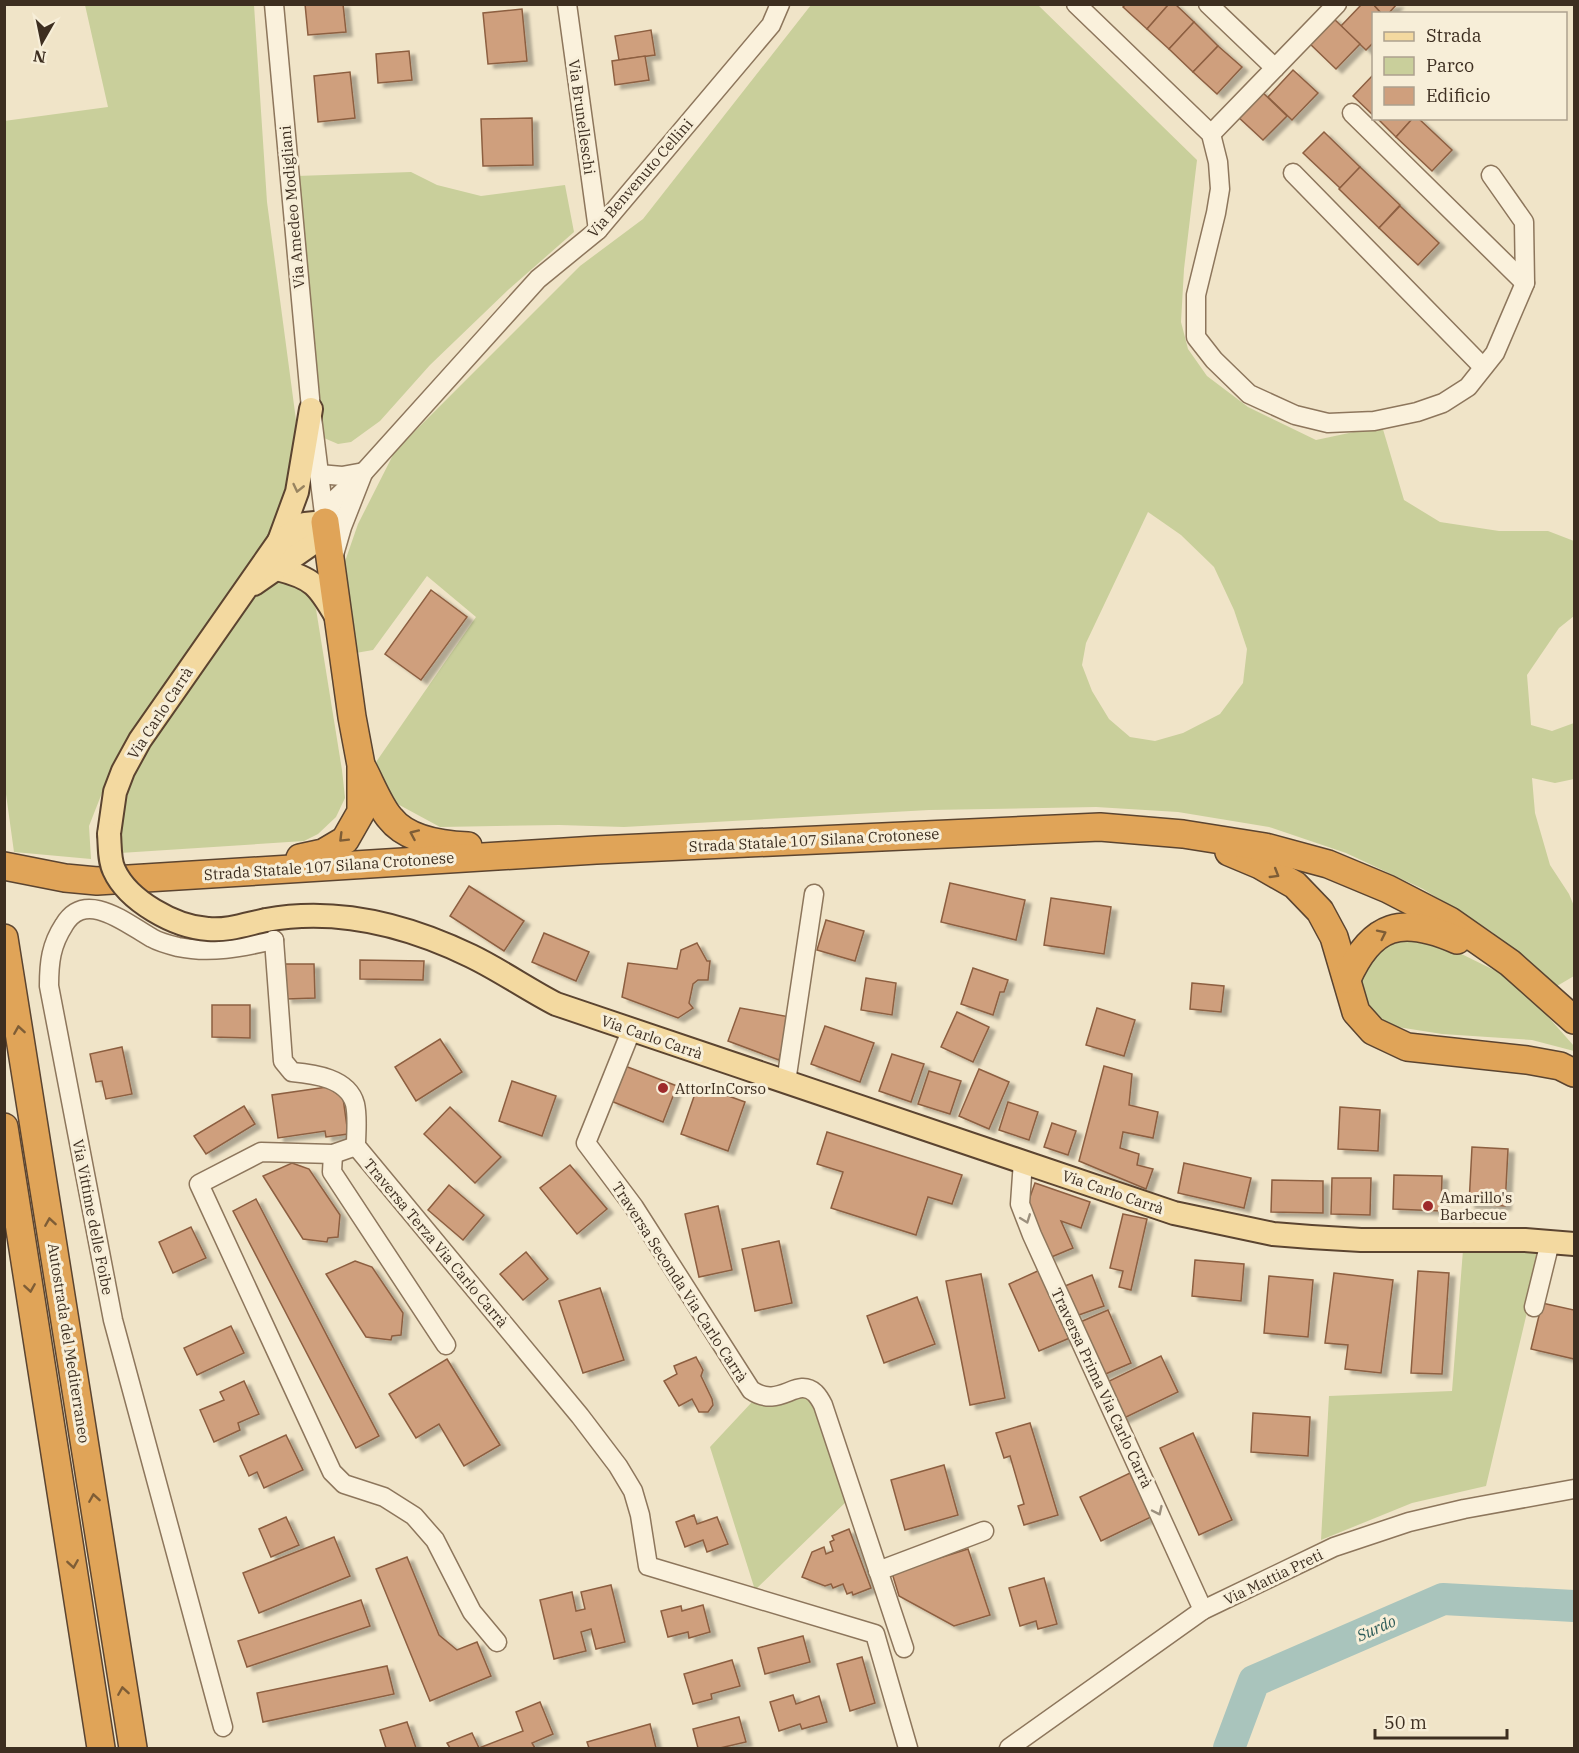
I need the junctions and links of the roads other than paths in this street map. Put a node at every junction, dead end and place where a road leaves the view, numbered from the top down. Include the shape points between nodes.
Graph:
1 (274, 4) edge
2 (567, 4) edge
3 (780, 4) edge
4 (1076, 4) edge
5 (1208, 4) edge
6 (1333, 6) edge
7 (1275, 68) junction
8 (1352, 113) dead end
9 (1211, 134) junction
10 (1293, 173) dead end
11 (1491, 175) dead end
12 (598, 230) junction
13 (1526, 283) junction
14 (1484, 367) junction
15 (311, 409) junction
16 (364, 472) junction
17 (319, 474) junction
18 (325, 522) junction
19 (279, 541) junction
20 (331, 567) junction
21 (278, 569) junction
22 (243, 591) junction
23 (337, 617) junction
24 (361, 765) junction
25 (1183, 834) junction
26 (596, 850) junction
27 (4, 866) edge
28 (226, 872) junction
29 (814, 894) dead end
30 (270, 930) junction
31 (4, 938) edge
32 (1510, 963) junction
33 (1347, 979) junction
34 (1575, 1020) edge
35 (631, 1031) junction
36 (1575, 1073) edge
37 (786, 1082) junction
38 (4, 1127) edge
39 (356, 1146) junction
40 (333, 1154) junction
41 (1023, 1161) junction
42 (1575, 1228) edge
43 (1525, 1240) junction
44 (1550, 1242) junction
45 (1575, 1244) edge
46 (1534, 1307) dead end
47 (446, 1345) dead end
48 (1575, 1489) edge
49 (984, 1531) dead end
50 (878, 1571) junction
51 (1203, 1610) junction
52 (497, 1642) dead end
53 (904, 1648) dead end
54 (223, 1726) dead end
55 (101, 1749) edge
56 (132, 1749) edge
57 (908, 1749) edge
58 (1009, 1749) edge

1 - 15 street, Via Amedeo Modigliani
2 - 12 street, Via Brunelleschi
3 - 12 street, Via Benvenuto Cellini via 771,25
4 - 9 street
5 - 7 street
6 - 7 street
7 - 9 street
8 - 13 street
9 - 14 street via 1220,189 1196,295 1196,337 1249,394 1295,415 1328,423 1374,421 1443,403 1468,387
10 - 14 street
11 - 13 street via 1524,222
12 - 16 street, Via Benvenuto Cellini via 538,279
13 - 14 street via 1495,353
15 - 17 street, Via Amedeo Modigliani
15 -> 19 main road via 297,492
16 - 17 street via 342,476
16 - 18 street, Via Benvenuto Cellini
16 - 20 street, Via Benvenuto Cellini via 342,526
17 - 18 street, Via Amedeo Modigliani
18 - 19 main road, Via Carlo Carrà via 305,524
18 - 20 highway
18 - 21 main road, Via Carlo Carrà via 310,545
19 - 22 main road, Via Carlo Carrà
20 - 23 highway
21 - 22 main road, Via Carlo Carrà
21 - 23 main road via 299,574 320,588
22 - 30 main road, Via Carlo Carrà, bridge via 140,740 115,792 109,834 114,870 141,903 179,923 207,929
23 - 24 highway
26 -> 24 highway via 450,846 411,835 390,819
24 -> 28 highway via 361,812 345,840 323,853
25 - 26 highway, Strada Statale 107 Silana Crotonese via 1100,827
25 - 32 highway, Strada Statale 107 Silana Crotonese via 1264,847 1328,864 1450,921
25 -> 33 highway via 1260,865 1295,885 1320,911 1334,937
26 - 28 highway, Strada Statale 107 Silana Crotonese
27 - 28 highway, Strada Statale 107 Silana Crotonese via 97,881
29 - 37 street
30 - 35 main road, Via Carlo Carrà via 296,915 342,917 415,933 474,957 556,1004
30 - 39 street, Traversa Terza Via Carlo Carrà via 283,1061 292,1072 315,1074 341,1084 354,1101
30 - 54 street, Via Vittime delle Foibe via 225,950 179,947 153,939 124,919 98,909 80,911 66,920 49,961 49,986 113,1320
56 -> 31 highway, Autostrada del Mediterraneo
33 -> 32 highway via 1356,958 1373,938 1409,926 1433,929
32 - 34 highway, Strada Statale 107 Silana Crotonese
33 - 36 highway via 1356,1012 1373,1031 1407,1047 1527,1060
35 - 37 main road, Via Carlo Carrà
35 - 50 street, Traversa Seconda Via Carlo Carrà via 586,1143 634,1207 751,1390 760,1397 772,1398 805,1388 819,1399
37 - 41 main road, Via Carlo Carrà
38 -> 55 highway, Autostrada del Mediterraneo
39 - 40 street
39 - 57 street, Traversa Terza Via Carlo Carrà via 618,1466 633,1491 648,1566 875,1634
40 - 47 street via 332,1173
40 - 52 street via 261,1152 199,1184 332,1472 344,1484 384,1497 414,1516 435,1540 472,1612
41 - 43 main road, Via Carlo Carrà via 1174,1213 1273,1234 1360,1240
41 -> 51 street, Traversa Prima Via Carlo Carrà via 1020,1204 1032,1235
42 - 43 main road, Via Carlo Carrà
43 - 44 main road, Via Carlo Carrà
44 - 45 main road, Via Carlo Carrà
44 - 46 street
48 - 51 street, Via Mattia Preti via 1464,1509 1388,1529 1334,1547
49 - 50 street
50 - 53 street, Traversa Seconda Via Carlo Carrà
51 - 58 street, Via Mattia Preti

